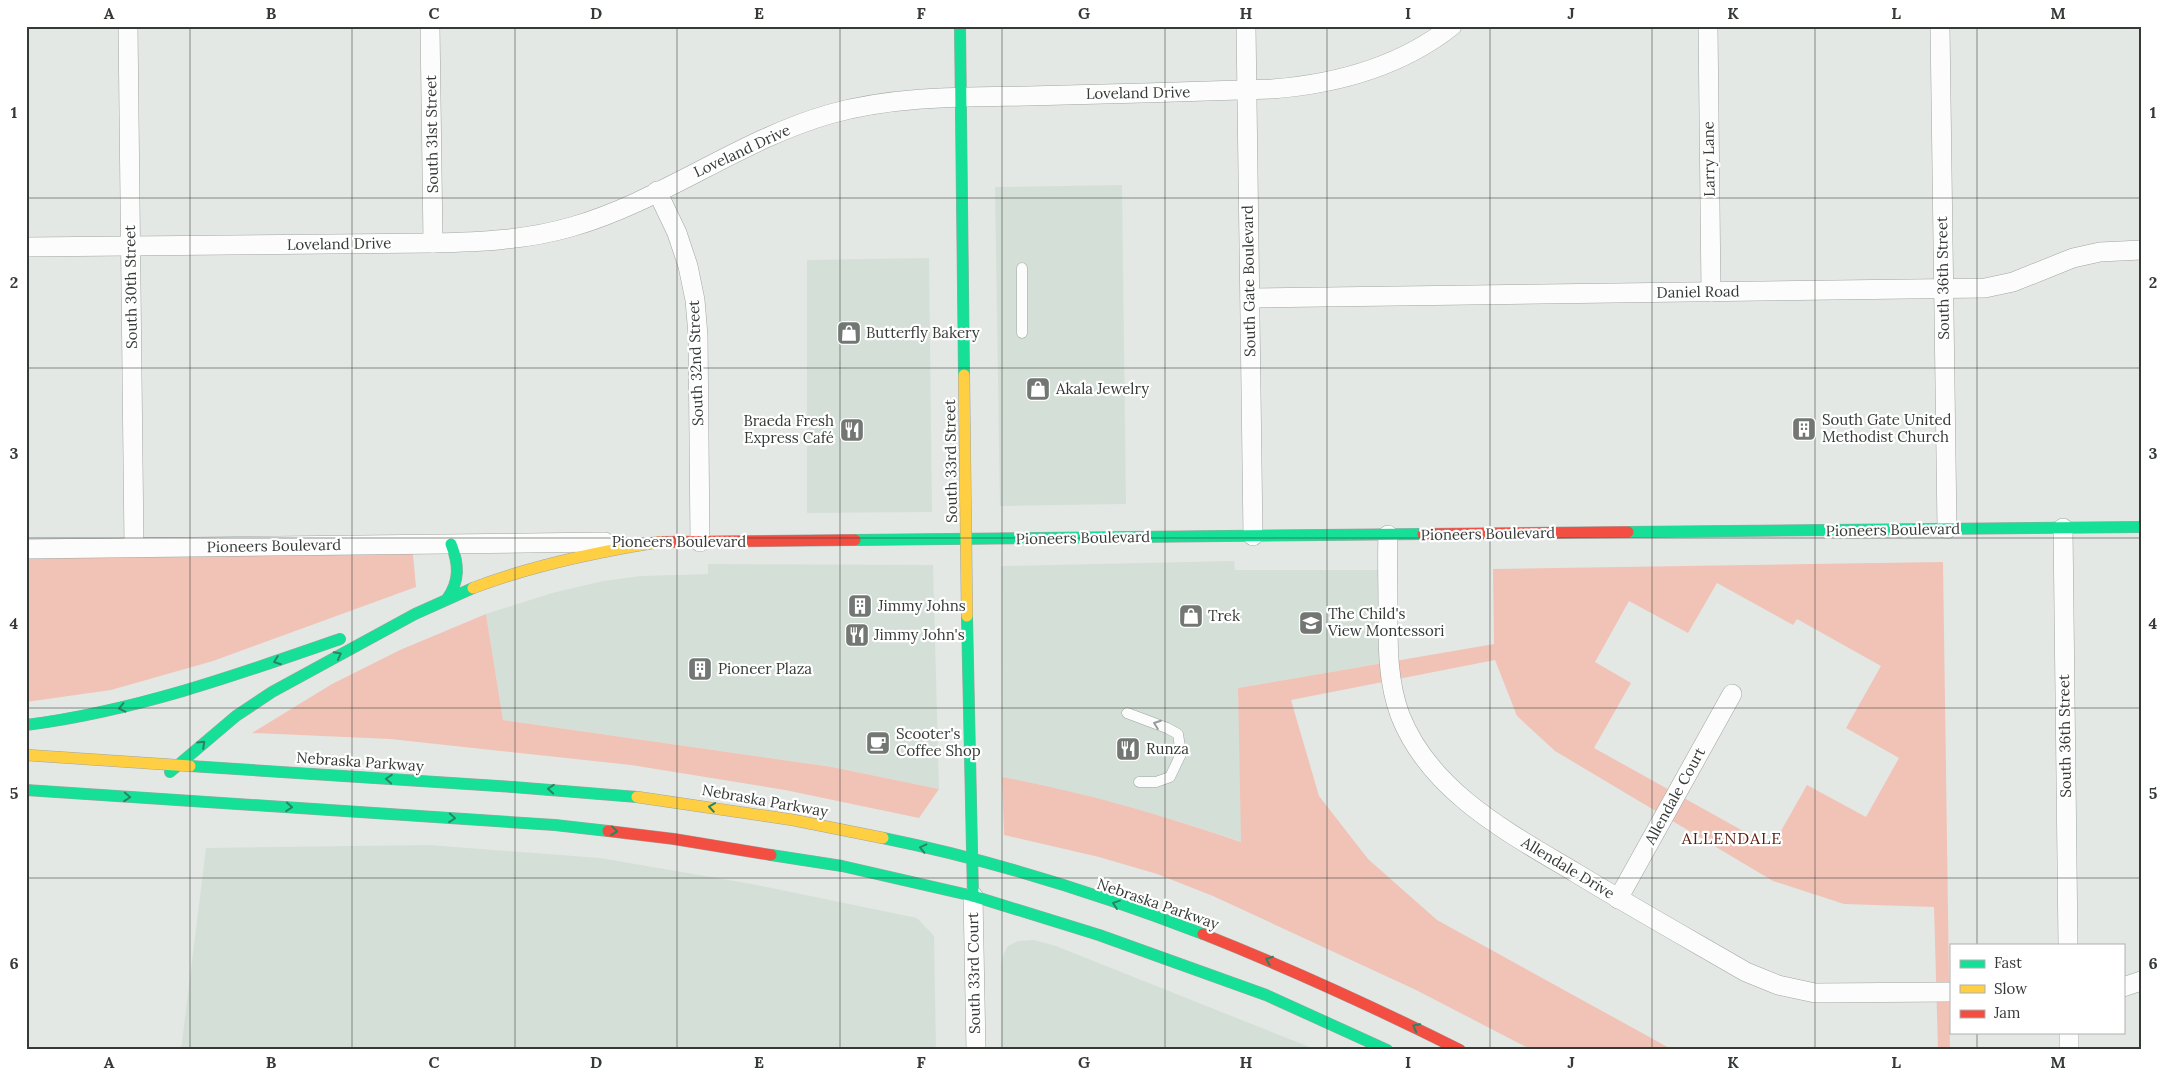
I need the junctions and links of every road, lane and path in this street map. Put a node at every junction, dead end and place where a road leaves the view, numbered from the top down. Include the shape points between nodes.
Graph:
1 (128, 26) edge
2 (430, 26) edge
3 (960, 26) edge
4 (1246, 26) edge
5 (1452, 26) edge
6 (1708, 26) edge
7 (1940, 26) edge
8 (1247, 90) junction
9 (961, 98) junction
10 (657, 191) junction
11 (434, 243) junction
12 (26, 246) edge
13 (131, 246) junction
14 (2141, 250) edge
15 (1022, 268) dead end
16 (1944, 289) junction
17 (1711, 292) junction
18 (1250, 298) junction
19 (1022, 333) dead end
20 (2141, 527) edge
21 (2063, 528) junction
22 (1947, 529) junction
23 (1388, 535) junction
24 (1253, 536) junction
25 (967, 539) junction
26 (658, 542) junction
27 (700, 542) junction
28 (451, 544) junction
29 (134, 547) junction
30 (26, 549) edge
31 (447, 599) junction
32 (422, 610) junction
33 (1732, 694) dead end
34 (1127, 713) dead end
35 (26, 725) edge
36 (26, 755) edge
37 (179, 766) junction
38 (158, 778) dead end
39 (1139, 782) dead end
40 (127, 784) dead end
41 (26, 789) edge
42 (971, 859) junction
43 (973, 896) junction
44 (1618, 899) junction
45 (2068, 944) edge
46 (2141, 980) edge
47 (2124, 986) edge
48 (1950, 992) edge
49 (2069, 1034) edge
50 (976, 1050) edge
51 (1387, 1050) edge
52 (1460, 1050) edge
53 (2069, 1050) edge

1 - 13 street, South 30th Street
2 - 11 street, South 31st Street
3 - 9 main road, South 33rd Street
4 - 8 street, South Gate Boulevard
5 - 8 street, Loveland Drive via 1412,52 1381,67 1343,79 1309,86
6 - 17 street, Larry Lane
7 - 16 street, South 36th Street
8 - 9 street, Loveland Drive
8 - 18 street, South Gate Boulevard
9 - 10 street, Loveland Drive via 868,105 829,114 786,130
9 - 25 main road, South 33rd Street
10 - 11 street, Loveland Drive via 598,217 535,236
10 - 27 street, South 32nd Street via 680,242 695,300
11 - 13 street, Loveland Drive
12 - 13 street, Loveland Drive
13 - 29 street, South 30th Street
14 - 16 street, Daniel Road via 2100,252 2072,258 2013,282 1985,288
15 - 19 lane
16 - 17 street, Daniel Road
16 - 22 street, South 36th Street
17 - 18 street, Daniel Road
18 - 24 street, South Gate Boulevard
20 - 21 main road, Pioneers Boulevard
21 - 22 main road, Pioneers Boulevard
21 - 45 street, South 36th Street
22 - 23 main road, Pioneers Boulevard
23 - 24 main road, Pioneers Boulevard
23 - 44 street, Allendale Drive via 1391,680 1400,714 1417,750 1445,782 1485,815
24 - 25 main road, Pioneers Boulevard
25 - 27 main road, Pioneers Boulevard
25 - 42 main road, South 33rd Street
26 - 27 main road, Pioneers Boulevard
26 - 28 street, Pioneers Boulevard
26 - 31 main road via 609,549 542,565
28 - 29 street, Pioneers Boulevard
28 - 31 main road via 459,569 455,590
29 - 30 street, Pioneers Boulevard
31 - 32 main road
32 -> 35 main road via 188,692 121,709
37 -> 32 main road via 218,729 259,700
33 - 44 street, Allendale Court
39 -> 34 lane via 1156,782 1170,777 1182,754 1178,734
36 - 37 main road, Nebraska Parkway
37 - 38 main road
42 -> 37 main road, Nebraska Parkway via 801,822 664,801 566,790
40 - 41 main road
41 -> 43 main road via 604,830 798,858
42 - 43 main road, South 33rd Street
52 -> 42 main road, Nebraska Parkway via 1338,989 1271,960 1082,893
43 - 50 street, South 33rd Court
43 - 51 main road via 1099,935 1256,991
44 - 48 street, Allendale Drive via 1746,972 1778,986 1815,993
46 - 47 street
49 - 53 street

